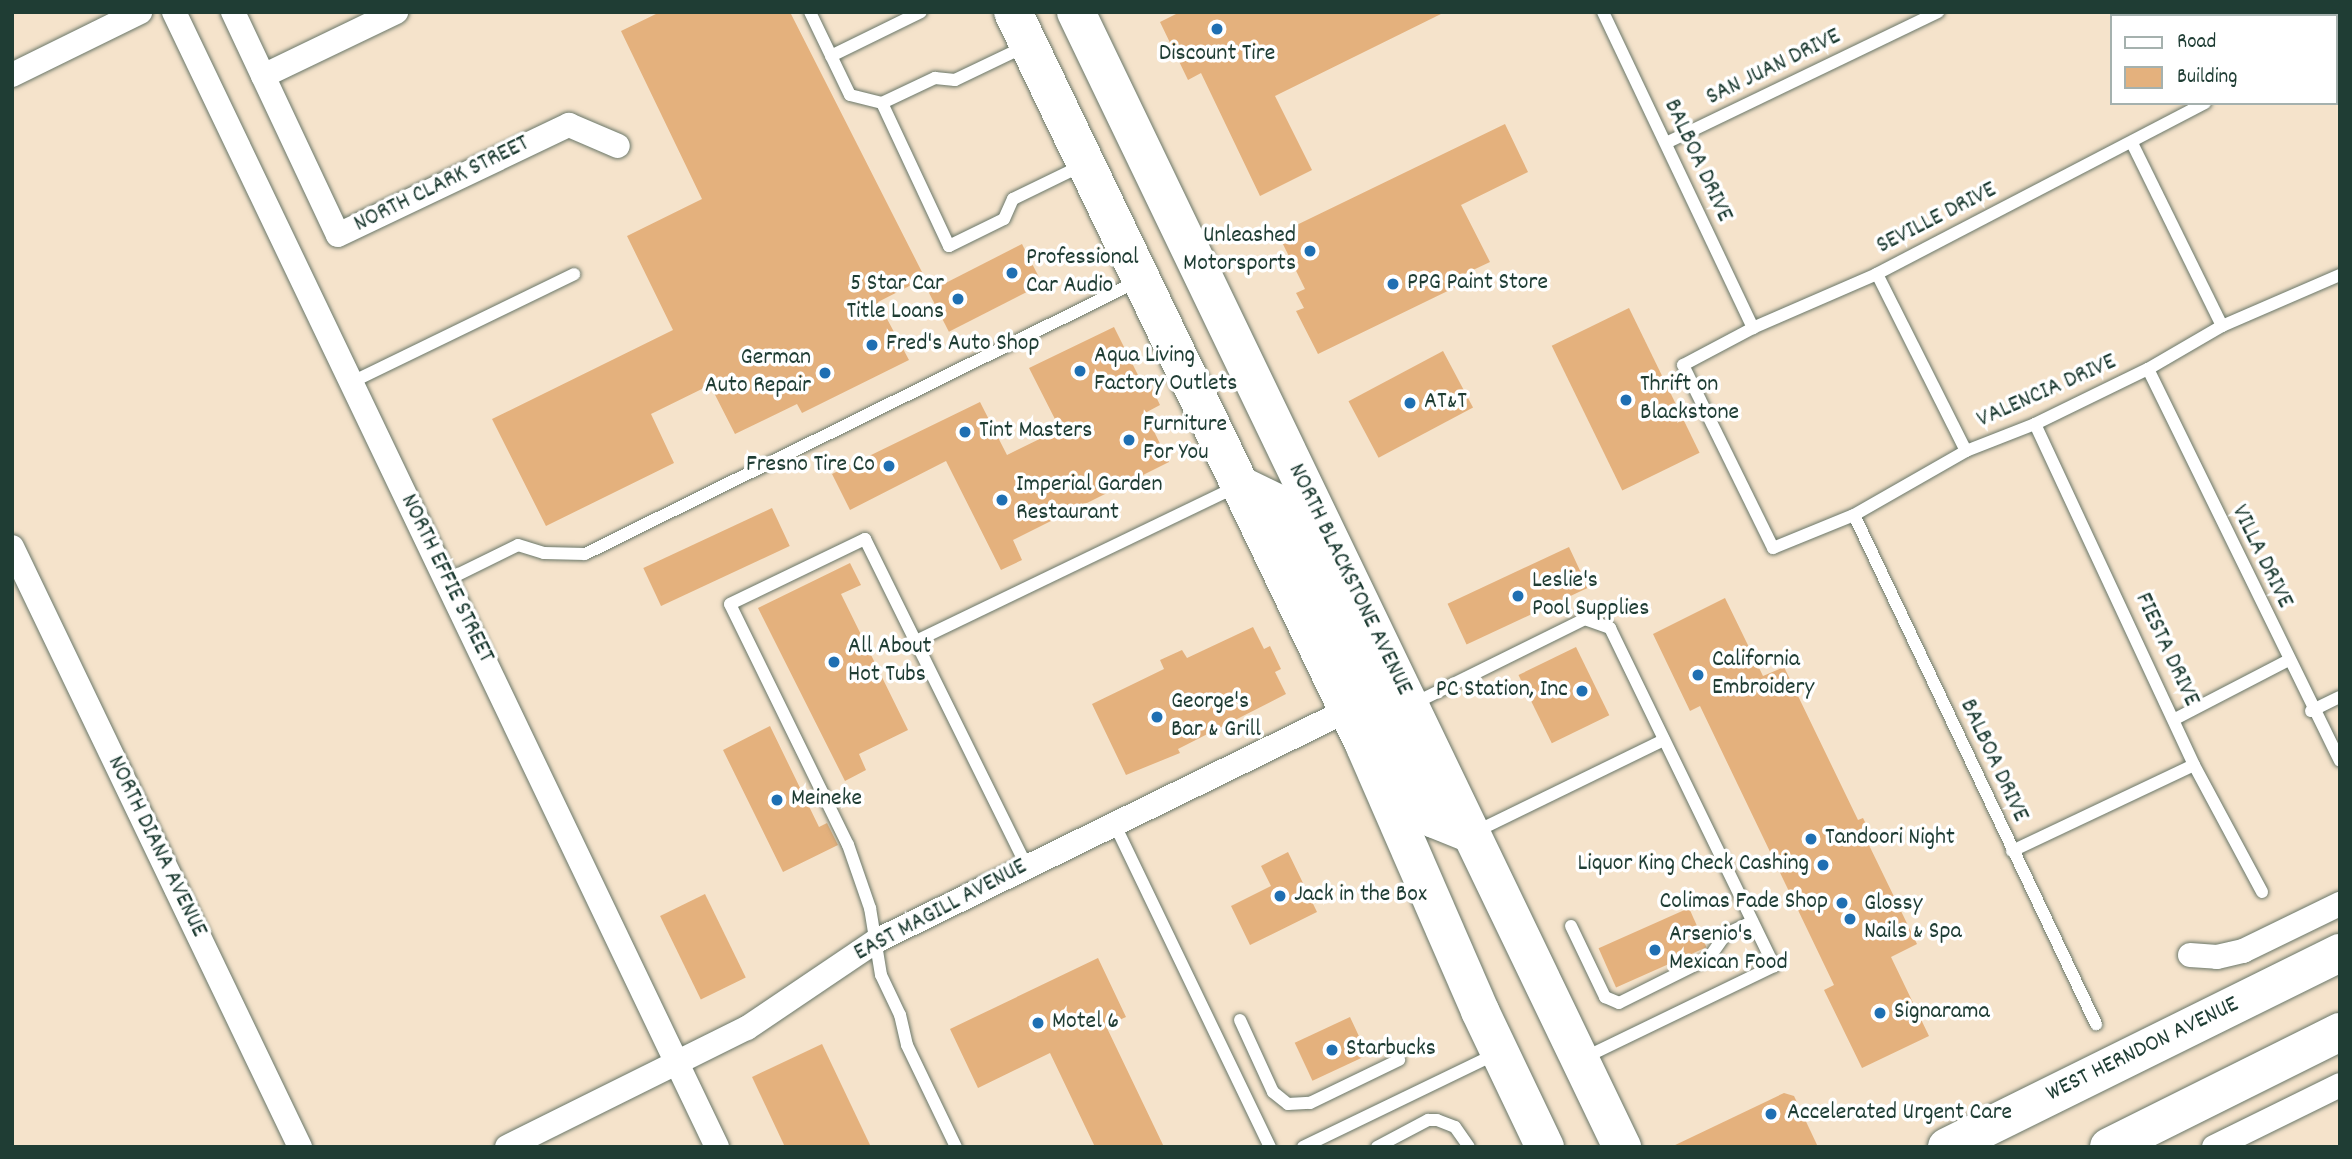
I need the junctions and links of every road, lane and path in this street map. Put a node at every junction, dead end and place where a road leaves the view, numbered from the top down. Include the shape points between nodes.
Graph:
1 (140, 12) edge
2 (174, 12) edge
3 (233, 12) edge
4 (396, 12) edge
5 (810, 12) edge
6 (921, 12) edge
7 (1076, 12) edge
8 (1602, 12) edge
9 (1938, 12) edge
10 (1021, 29) edge
11 (831, 56) junction
12 (12, 75) edge
13 (263, 76) junction
14 (882, 103) junction
15 (2201, 105) edge
16 (1666, 143) junction
17 (2133, 143) junction
18 (618, 146) dead end
19 (1086, 164) junction
20 (575, 274) dead end
21 (1877, 274) junction
22 (2340, 275) edge
23 (1141, 279) junction
24 (2222, 326) junction
25 (1753, 328) junction
26 (2148, 369) junction
27 (352, 382) junction
28 (2035, 424) junction
29 (1966, 451) junction
30 (1240, 485) junction
31 (1854, 515) junction
32 (12, 547) edge
33 (1773, 548) joint
34 (447, 580) junction
35 (916, 641) junction
36 (2287, 661) junction
37 (2340, 697) edge
38 (1410, 706) junction
39 (1348, 710) junction
40 (2311, 711) junction
41 (2175, 719) junction
42 (1664, 740) junction
43 (2340, 761) edge
44 (2194, 765) junction
45 (1114, 823) junction
46 (1471, 834) junction
47 (2011, 851) junction
48 (1026, 865) junction
49 (2262, 892) dead end
50 (2340, 904) edge
51 (1752, 922) junction
52 (1571, 926) dead end
53 (876, 941) junction
54 (2340, 953) edge
55 (2190, 955) dead end
56 (1240, 1020) dead end
57 (2096, 1024) dead end
58 (2340, 1032) edge
59 (1499, 1052) junction
60 (1399, 1060) dead end
61 (1581, 1060) junction
62 (677, 1064) junction
63 (2340, 1085) edge
64 (300, 1147) edge
65 (507, 1147) edge
66 (717, 1147) edge
67 (956, 1147) edge
68 (1270, 1147) edge
69 (1303, 1147) edge
70 (1377, 1147) edge
71 (1469, 1147) edge
72 (1545, 1147) edge
73 (1622, 1147) edge
74 (1947, 1147) edge
75 (2109, 1147) edge
76 (2214, 1147) edge

1 - 12 street
2 - 27 street, NORTH EFFIE STREET
3 - 13 street, NORTH CLARK STREET
4 - 13 street
5 - 11 lane
6 - 11 lane
7 - 38 main road, NORTH BLACKSTONE AVENUE
8 - 16 lane, BALBOA DRIVE
9 - 16 lane, SAN JUAN DRIVE
10 - 14 lane via 955,80 934,78
10 - 19 main road
11 - 14 lane via 850,96
13 - 18 street, NORTH CLARK STREET via 338,235 569,125
14 - 19 lane via 949,246 1004,219 1013,199
15 - 17 lane, SEVILLE DRIVE
16 - 25 lane, BALBOA DRIVE
17 - 21 lane, SEVILLE DRIVE
17 - 24 lane
19 - 23 main road
20 - 27 lane
21 - 25 lane, SEVILLE DRIVE
21 - 29 lane
22 - 24 lane, VALENCIA DRIVE
23 - 30 main road
23 - 34 lane via 585,554 544,553 518,545
24 - 26 lane, VALENCIA DRIVE
25 - 33 lane, SEVILLE DRIVE via 1683,365
26 - 28 lane, VALENCIA DRIVE
26 - 36 lane, VILLA DRIVE
27 - 34 street, NORTH EFFIE STREET
28 - 29 lane, VALENCIA DRIVE
28 - 41 lane, FIESTA DRIVE
29 - 31 lane, VALENCIA DRIVE
30 - 35 lane
30 - 38 main road via 1279,504 1358,668 1385,697
30 - 39 main road
31 - 33 lane, VALENCIA DRIVE
31 - 47 lane, BALBOA DRIVE
32 - 64 street, NORTH DIANA AVENUE
34 - 62 street, NORTH EFFIE STREET
35 - 48 lane
35 - 53 lane via 865,539 730,604 848,845
36 - 40 lane, VILLA DRIVE
36 - 41 lane
37 - 40 lane
38 - 42 lane via 1585,619 1610,628
38 - 46 main road, NORTH BLACKSTONE AVENUE
39 - 45 street, EAST MAGILL AVENUE
39 - 46 main road via 1361,708 1381,719 1434,819
39 - 59 main road
40 - 43 lane, VILLA DRIVE
41 - 44 lane, FIESTA DRIVE
42 - 46 lane
42 - 51 lane
44 - 47 lane
44 - 49 lane, FIESTA DRIVE
45 - 48 street, EAST MAGILL AVENUE
45 - 68 lane
46 - 61 main road, NORTH BLACKSTONE AVENUE
47 - 57 lane, BALBOA DRIVE
48 - 53 street, EAST MAGILL AVENUE
50 - 55 street via 2243,951 2217,957
51 - 52 lane via 1726,934 1709,958 1619,1003 1605,997
51 - 61 lane via 1774,966
53 - 62 street, EAST MAGILL AVENUE via 747,1027
53 - 67 lane via 881,975 900,1014 907,1045
54 - 74 main road, WEST HERNDON AVENUE
56 - 60 lane via 1273,1092 1288,1104 1310,1103
58 - 75 main road
59 - 69 lane
59 - 72 main road
61 - 73 main road, NORTH BLACKSTONE AVENUE
62 - 65 street, EAST MAGILL AVENUE
62 - 66 street, NORTH EFFIE STREET
63 - 76 street
70 - 71 lane via 1437,1120 1455,1127

